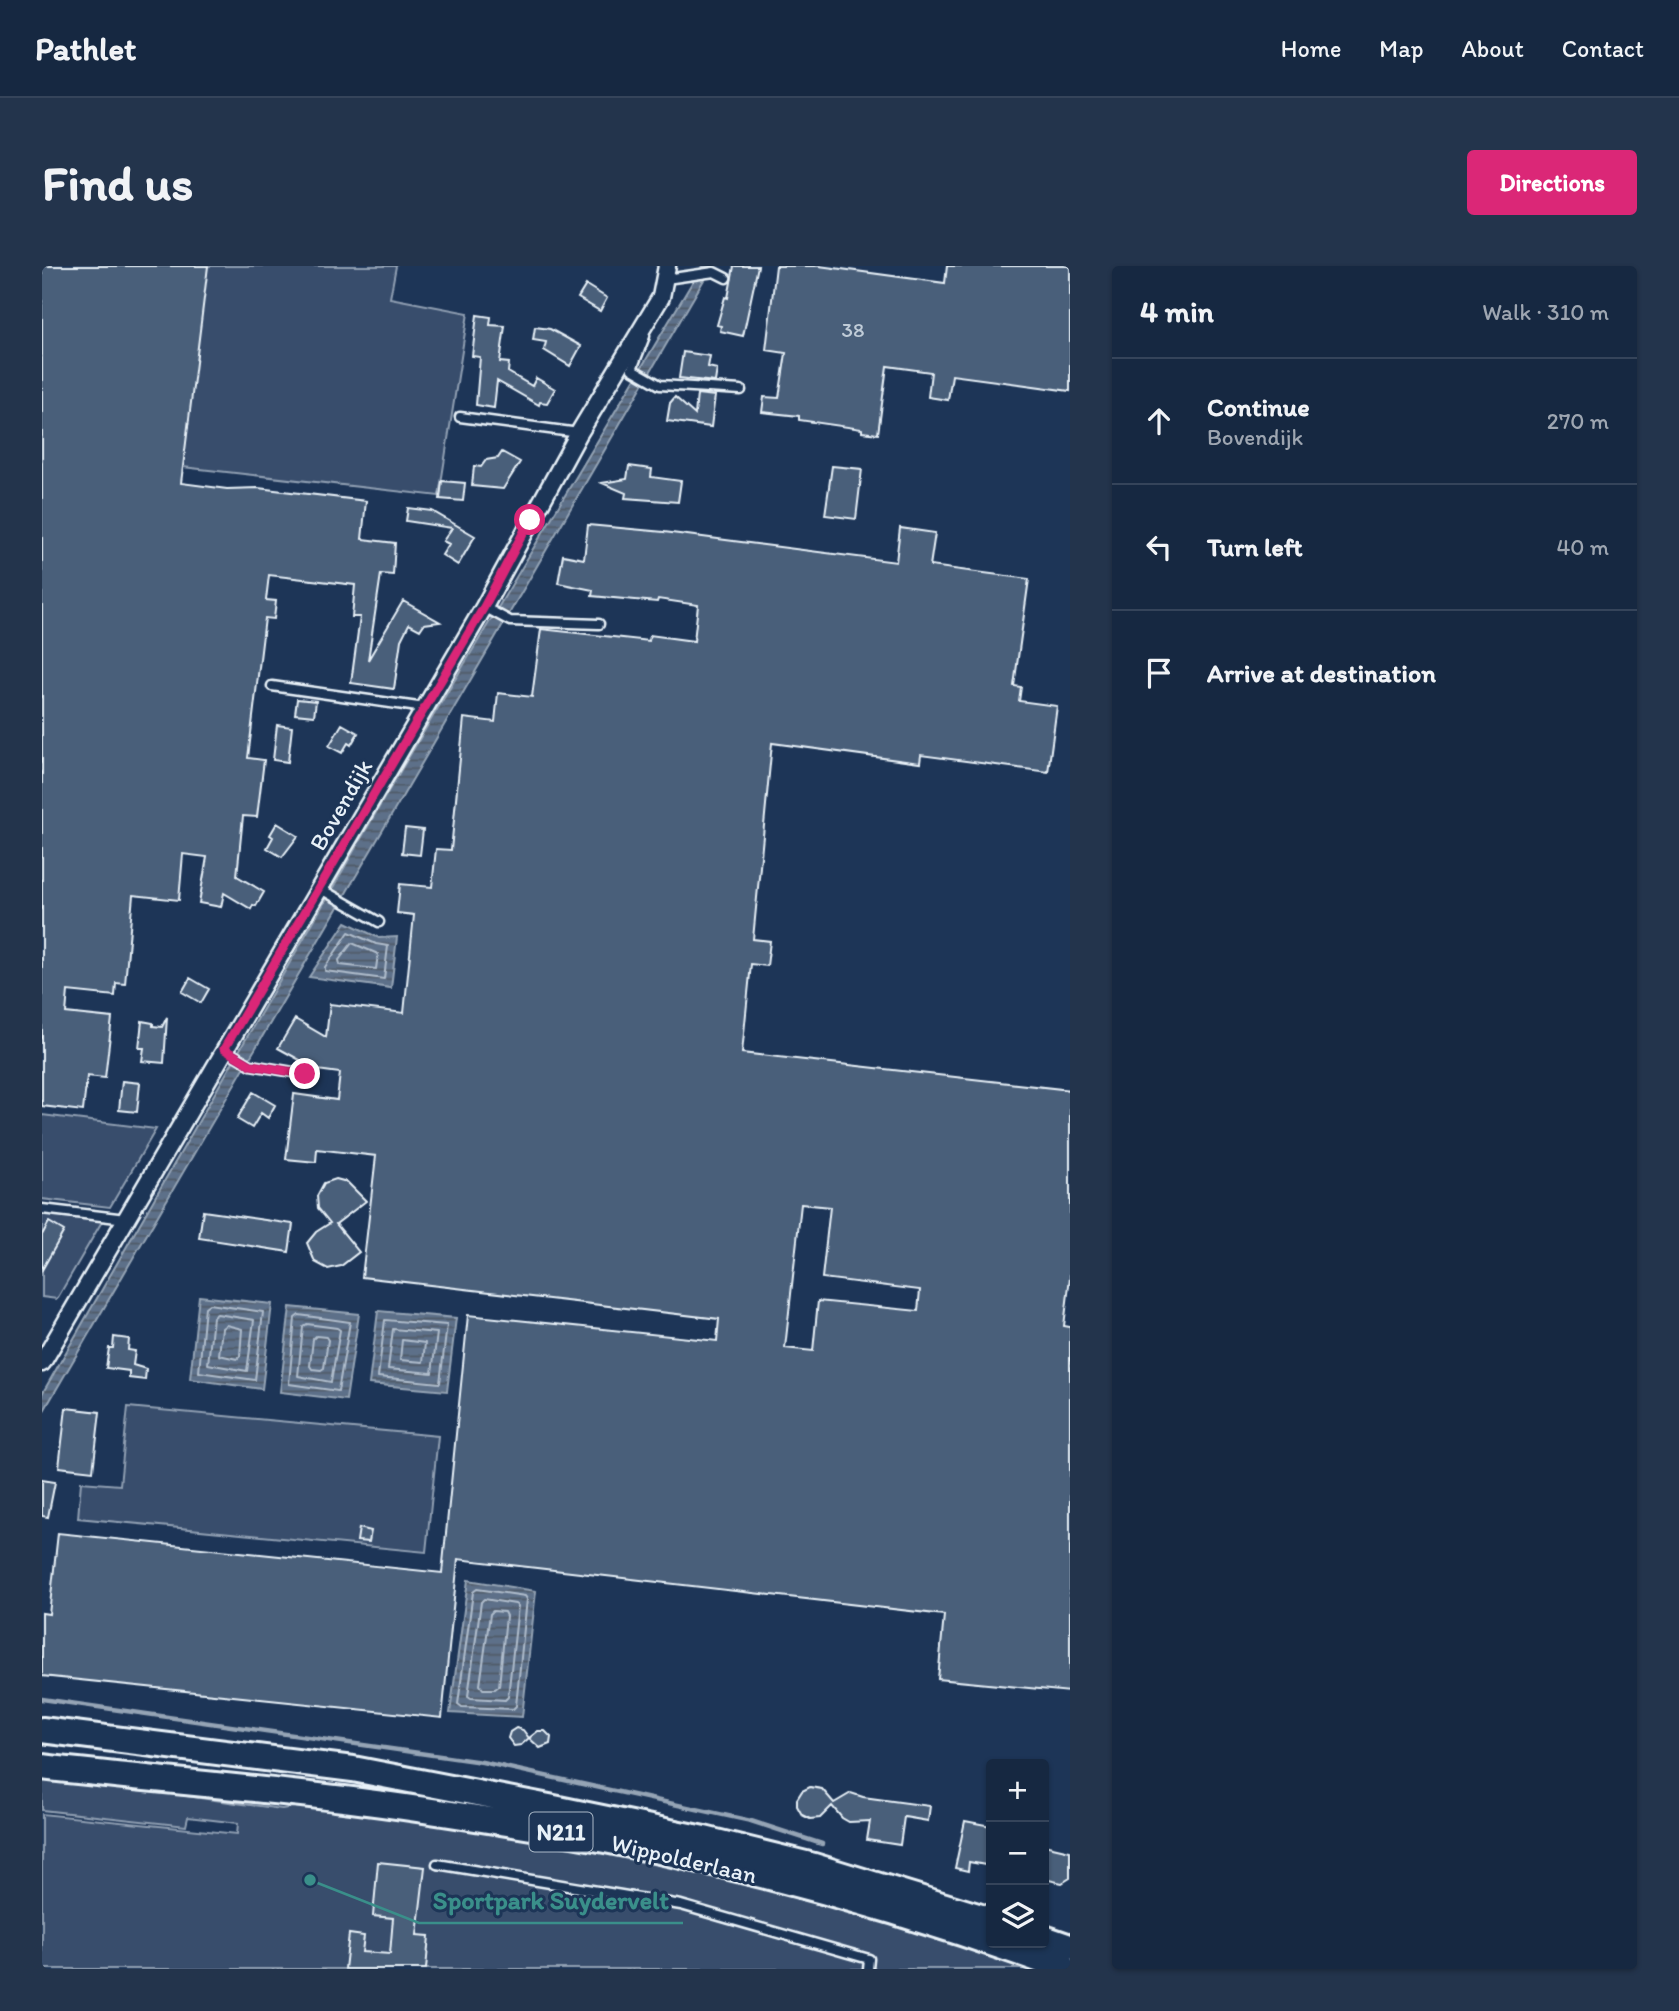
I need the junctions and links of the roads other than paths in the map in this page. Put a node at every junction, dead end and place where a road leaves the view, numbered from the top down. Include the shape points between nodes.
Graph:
1 (667, 273) edge
2 (726, 278) dead end
3 (661, 297) junction
4 (741, 390) dead end
5 (460, 417) dead end
6 (579, 433) junction
7 (487, 608) junction
8 (599, 624) dead end
9 (272, 686) dead end
10 (425, 708) junction
11 (322, 890) junction
12 (379, 922) dead end
13 (228, 1051) junction
14 (305, 1074) dead end
15 (42, 1209) edge
16 (126, 1219) junction
17 (42, 1363) edge
18 (42, 1730) edge
19 (42, 1768) edge
20 (437, 1864) dead end
21 (986, 1918) edge
22 (1049, 1940) edge
23 (1070, 1947) edge
24 (868, 1969) edge
25 (1065, 1969) edge

1 - 2 lane via 686,277 714,272
1 - 3 street, Bovendijk
3 - 4 lane via 632,369 660,385
3 - 6 street, Bovendijk
5 - 6 lane
6 - 7 street, Bovendijk
7 - 8 lane via 510,621
7 - 10 street, Bovendijk
9 - 10 lane
10 - 11 street, Bovendijk
11 - 12 lane
11 - 13 street, Bovendijk
13 - 14 lane via 251,1065
13 - 16 street, Bovendijk
15 - 16 lane
16 - 17 street, Bovendijk
18 - 21 main road, Wippolderlaan / N211 via 353,1769 536,1804 814,1866
19 - 25 main road, Wippolderlaan / N211 via 352,1800 592,1838 822,1892
20 - 24 lane via 681,1905 869,1959
22 - 23 main road

